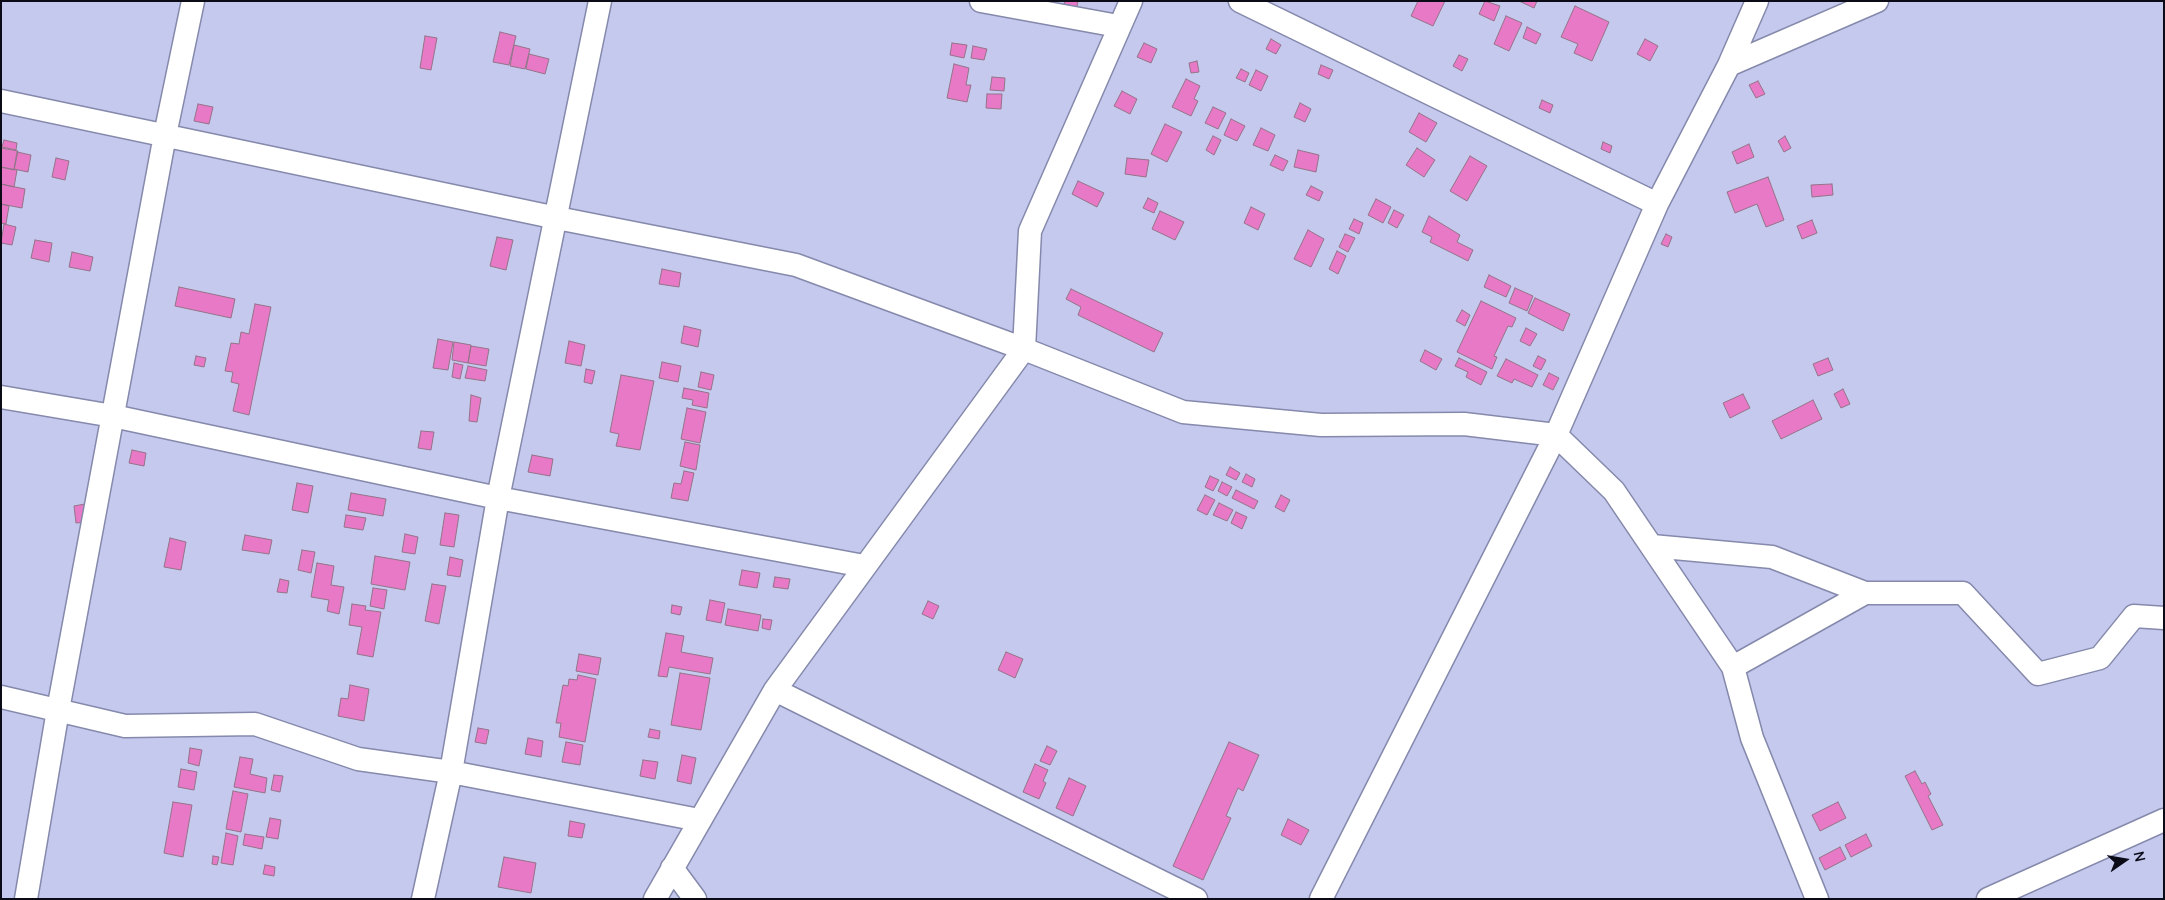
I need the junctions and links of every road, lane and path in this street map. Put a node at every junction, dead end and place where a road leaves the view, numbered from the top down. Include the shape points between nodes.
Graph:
1 (193, 1) edge
2 (600, 1) edge
3 (981, 1) edge
4 (1131, 1) edge
5 (1240, 1) edge
6 (1757, 1) edge
7 (1877, 1) edge
8 (1118, 26) junction
9 (1729, 65) junction
10 (1, 101) edge
11 (165, 135) junction
12 (1657, 204) junction
13 (557, 218) junction
14 (1024, 349) junction
15 (1, 397) edge
16 (113, 416) junction
17 (1556, 435) junction
18 (498, 498) junction
19 (1652, 546) junction
20 (864, 566) junction
21 (1865, 593) junction
22 (2164, 618) edge
23 (1733, 668) junction
24 (775, 690) junction
25 (1, 697) edge
26 (58, 710) junction
27 (450, 772) junction
28 (699, 820) junction
29 (2164, 820) edge
30 (672, 868) junction
31 (26, 899) edge
32 (423, 899) edge
33 (656, 899) edge
34 (695, 899) edge
35 (1196, 899) edge
36 (1321, 899) edge
37 (1817, 899) edge
38 (1988, 899) edge

1 - 11 street
2 - 13 street
3 - 8 street
4 - 8 street
5 - 12 street
6 - 9 street
7 - 9 street
8 - 14 street via 1030,231
9 - 12 street
10 - 11 street
11 - 13 street
11 - 16 street
12 - 17 street
13 - 14 street via 796,266
13 - 18 street
14 - 17 street via 1183,412 1321,425 1464,424
14 - 20 street
15 - 16 street
16 - 18 street
16 - 26 street
17 - 19 street via 1614,491
17 - 36 street
18 - 20 street
18 - 27 street
19 - 21 street via 1772,557
19 - 23 street
20 - 24 street
21 - 22 street via 1964,593 2038,674 2100,658 2134,616
21 - 23 street
23 - 37 street via 1752,738
24 - 28 street
24 - 35 street
25 - 26 street
26 - 27 street via 125,726 254,724 358,759
26 - 31 street
27 - 28 street
27 - 32 street
28 - 30 street
29 - 38 street
30 - 33 street
30 - 34 street

